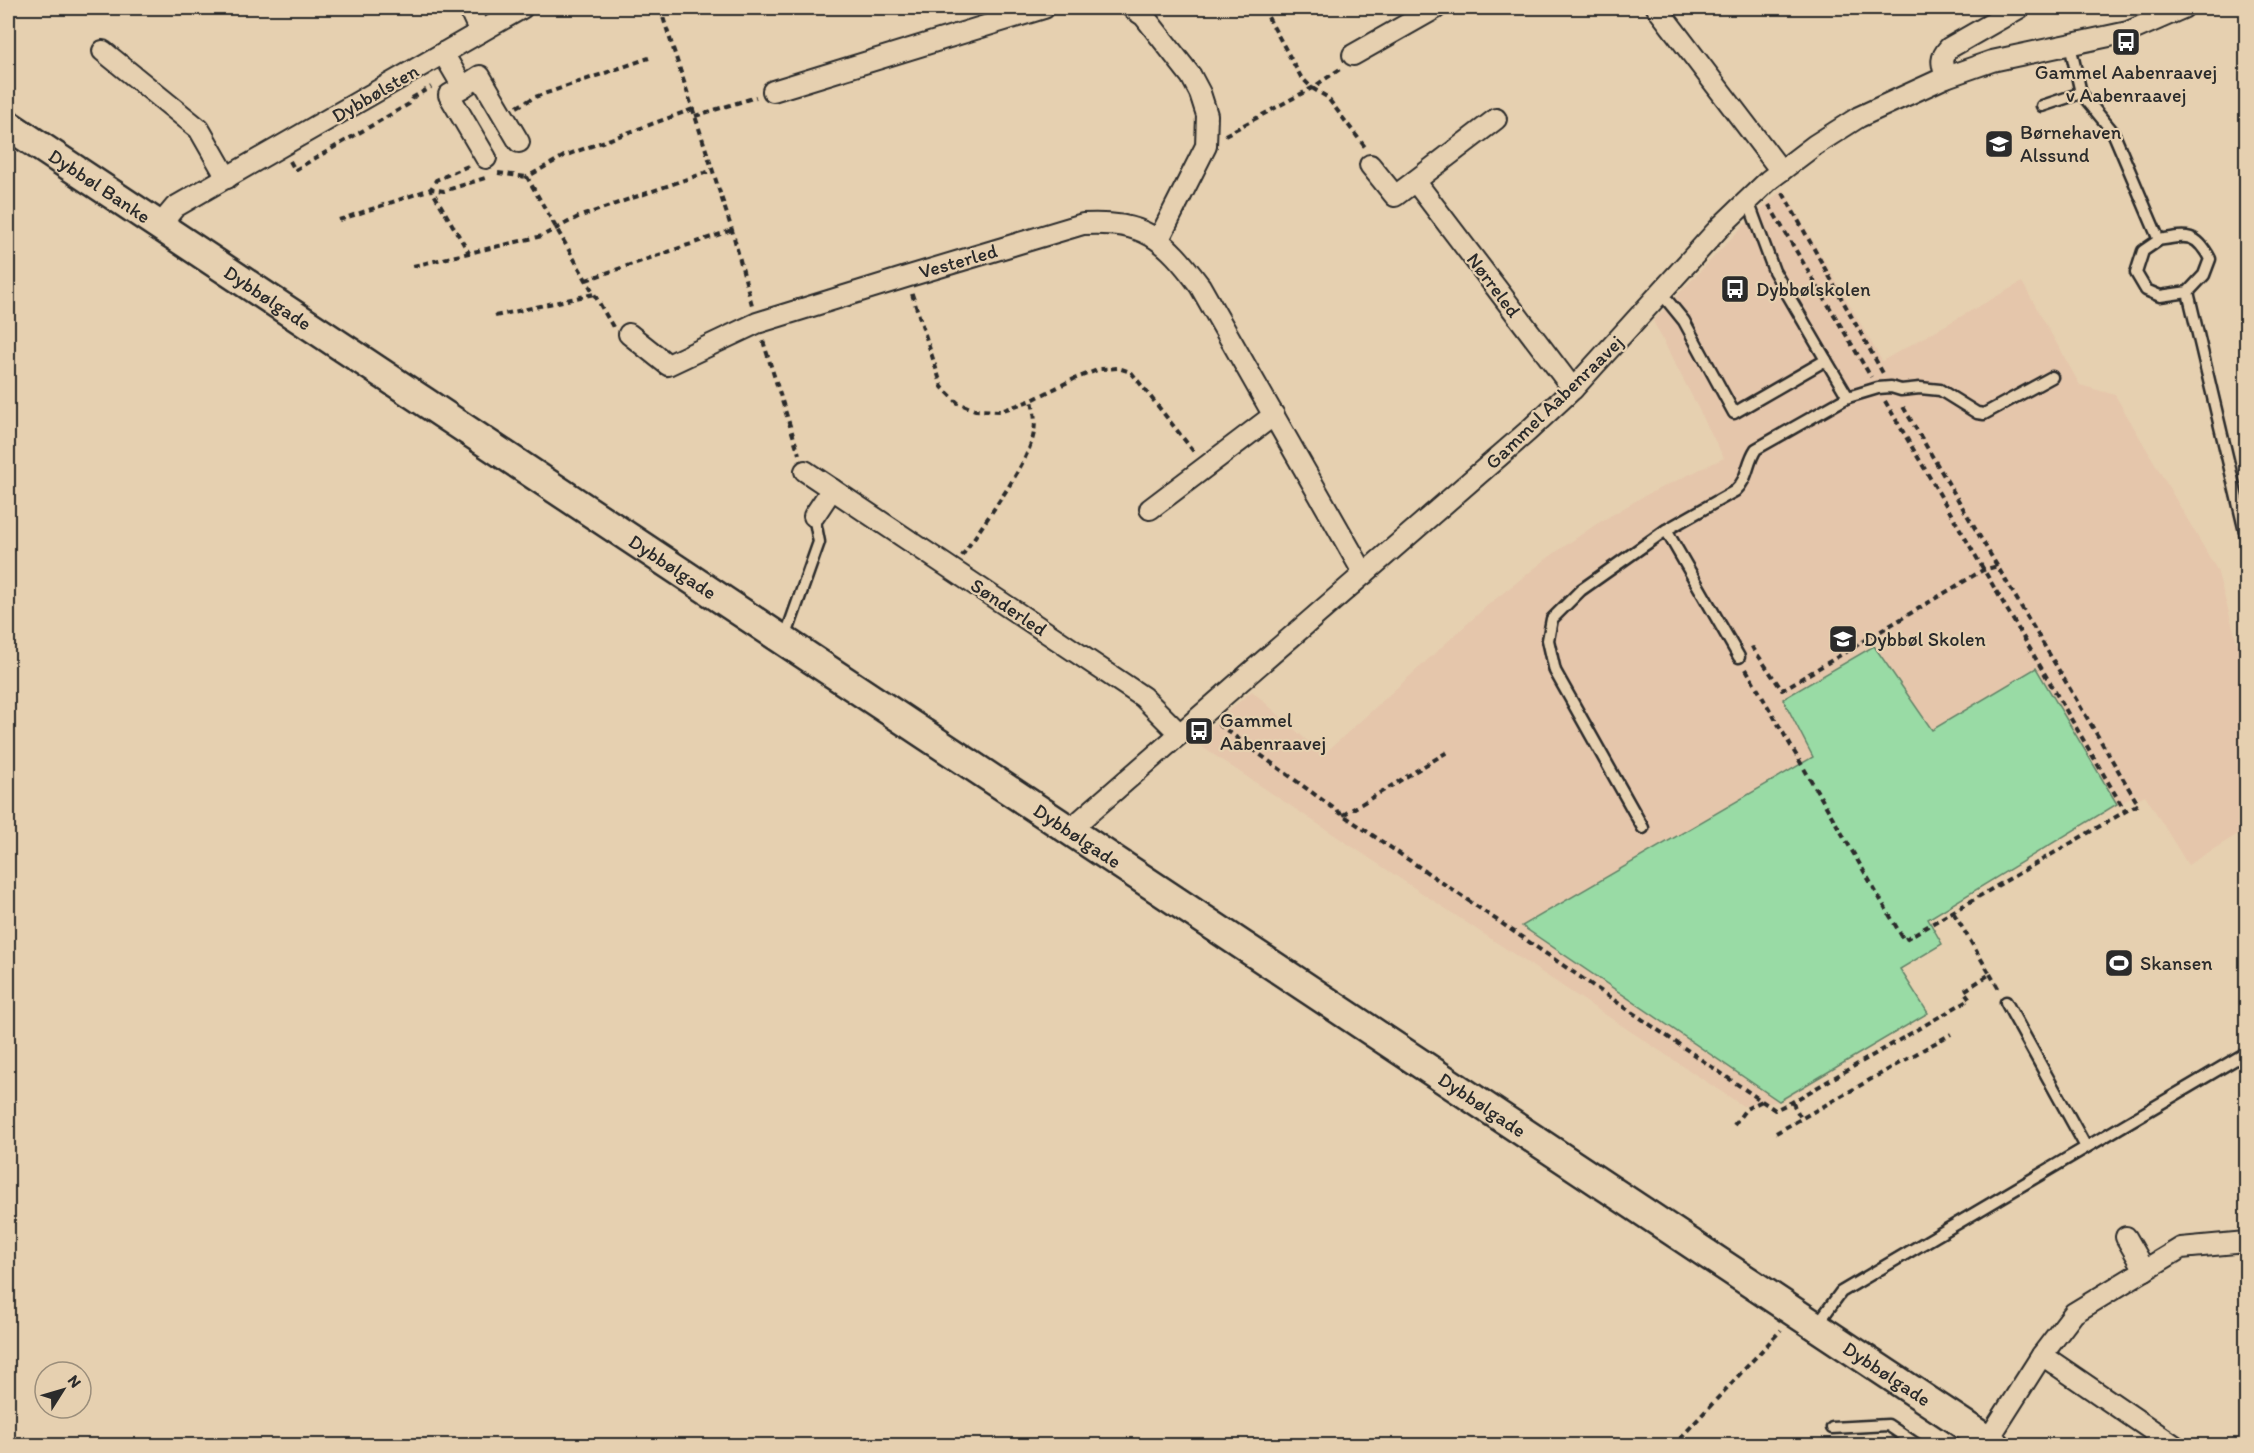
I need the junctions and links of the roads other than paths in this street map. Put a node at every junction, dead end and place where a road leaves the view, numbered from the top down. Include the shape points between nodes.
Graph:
1 (470, 8) edge
2 (522, 8) edge
3 (1044, 8) edge
4 (1132, 8) edge
5 (1436, 8) edge
6 (1657, 8) edge
7 (2019, 8) edge
8 (2183, 8) edge
9 (480, 32) junction
10 (2070, 45) junction
11 (103, 51) dead end
12 (443, 53) junction
13 (1353, 56) road end
14 (1946, 78) junction
15 (463, 87) junction
16 (773, 91) road end
17 (2081, 93) junction
18 (2042, 106) dead end
19 (1496, 118) dead end
20 (8, 126) edge
21 (519, 142) dead end
22 (486, 158) road end
23 (1370, 165) road end
24 (1775, 176) junction
25 (227, 178) junction
26 (1415, 181) junction
27 (1748, 201) junction
28 (160, 225) junction
29 (1159, 239) junction
30 (2160, 240) junction
31 (2188, 292) junction
32 (1662, 294) junction
33 (629, 334) road end
34 (1826, 360) junction
35 (2052, 377) dead end
36 (1573, 389) junction
37 (1848, 397) junction
38 (1274, 416) junction
39 (805, 471) road end
40 (832, 489) junction
41 (1150, 509) dead end
42 (814, 516) joint
43 (1666, 530) junction
44 (2247, 536) edge
45 (1364, 574) junction
46 (784, 641) junction
47 (1739, 657) road end
48 (1180, 734) junction
49 (1643, 828) dead end
50 (1070, 832) junction
51 (2007, 1002) dead end
52 (2247, 1053) edge
53 (2086, 1147) junction
54 (2126, 1237) dead end
55 (2247, 1242) edge
56 (2145, 1270) junction
57 (1806, 1320) junction
58 (2042, 1355) junction
59 (1832, 1428) dead end
60 (1991, 1444) edge
61 (1919, 1446) edge
62 (2175, 1446) edge

1 - 9 street
2 - 9 street, Dybbølsten
3 - 16 street
4 - 29 street via 1144,16 1191,76 1208,115 1206,146
5 - 13 street
6 - 24 street
7 - 14 street via 1949,48 1942,55
8 - 10 street, Gammel Aabenraavej via 2128,32
9 - 12 street, Dybbølsten
10 - 14 street, Gammel Aabenraavej via 1992,61
10 - 17 lane
11 - 25 street via 199,129
12 - 15 street
12 - 25 street, Dybbølsten
14 - 24 street, Gammel Aabenraavej via 1859,117
15 - 21 street via 480,76
15 - 22 street via 449,95
17 - 18 lane
17 - 30 lane via 2113,132
19 - 26 street
20 - 28 street, Dybbøl Banke
23 - 26 street via 1395,196
24 - 27 street, Gammel Aabenraavej
25 - 28 street, Dybbølsten via 175,207
26 - 36 street, Nørreled
27 - 32 street, Gammel Aabenraavej
27 - 34 lane via 1774,271
28 - 46 street, Dybbølgade
29 - 33 street, Vesterled via 1131,226 1083,224 757,323 668,365
29 - 38 street, Vesterled via 1200,286
30 - 31 lane via 2186,235 2202,244 2210,259 2204,276
30 - 31 lane via 2143,251 2136,273 2146,290 2160,296
31 - 44 lane
32 - 34 lane via 1684,321 1734,413
32 - 36 street, Gammel Aabenraavej
34 - 37 lane
35 - 37 lane via 1984,414 1977,414 1940,390 1891,387
36 - 45 street, Gammel Aabenraavej
37 - 43 lane via 1756,449 1749,459 1744,483
38 - 41 street
38 - 45 street, Vesterled
39 - 40 street, Sønderled
40 - 42 street
40 - 48 street, Sønderled via 1143,697
42 - 46 lane via 819,542
43 - 47 lane
43 - 49 lane via 1581,590 1552,618 1548,640 1556,671
45 - 48 street, Gammel Aabenraavej
46 - 50 street, Dybbølgade
48 - 50 street, Gammel Aabenraavej
50 - 57 street, Dybbølgade
51 - 53 lane
52 - 53 lane
53 - 57 lane via 1841,1292
54 - 56 street
55 - 56 street via 2181,1248
56 - 58 street via 2074,1313
57 - 60 street, Dybbølgade
58 - 60 street
58 - 62 street
59 - 61 lane via 1888,1425

